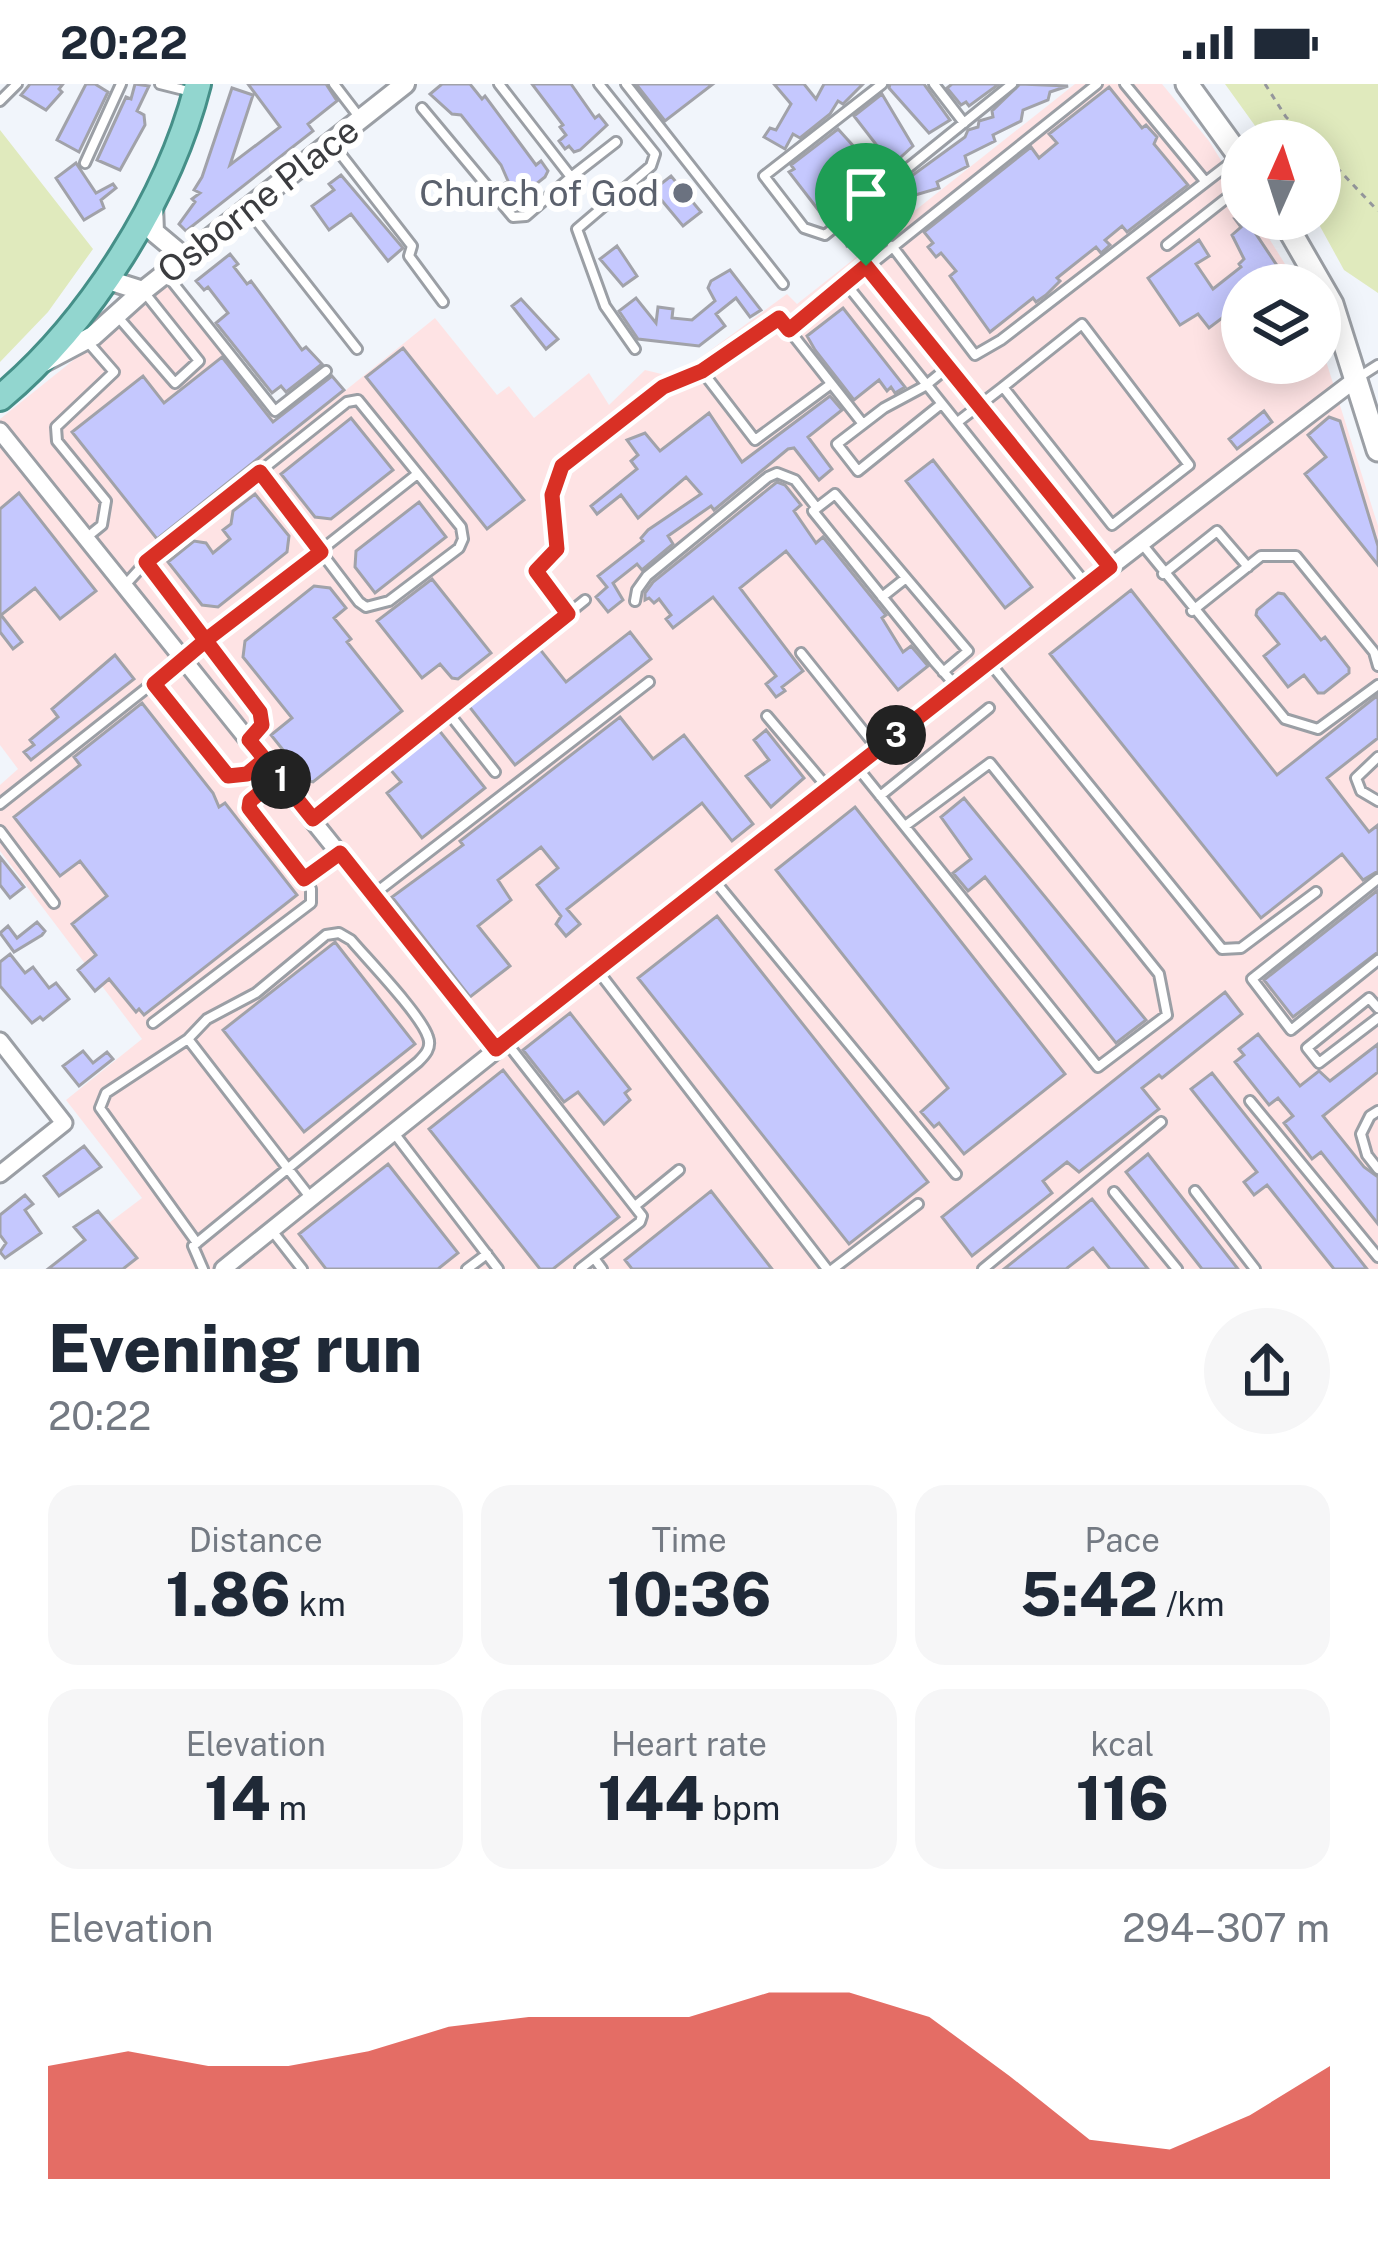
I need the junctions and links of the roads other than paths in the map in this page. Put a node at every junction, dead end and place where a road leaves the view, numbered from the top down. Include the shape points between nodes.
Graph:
1 (17, 84) edge
2 (121, 84) edge
3 (160, 84) edge
4 (334, 84) edge
5 (405, 84) edge
6 (499, 84) edge
7 (599, 84) edge
8 (626, 84) edge
9 (882, 84) edge
10 (934, 84) edge
11 (1012, 84) edge
12 (1097, 84) edge
13 (1125, 84) edge
14 (1186, 84) edge
15 (197, 88) edge
16 (0, 101) edge
17 (422, 108) dead end
18 (361, 119) junction
19 (964, 123) junction
20 (1221, 132) edge
21 (331, 142) junction
22 (616, 142) dead end
23 (85, 163) dead end
24 (1221, 171) edge
25 (571, 177) junction
26 (1205, 182) junction
27 (153, 196) junction
28 (1221, 203) edge
29 (248, 208) junction
30 (1294, 240) edge
31 (1167, 245) dead end
32 (892, 246) junction
33 (185, 258) junction
34 (866, 266) junction
35 (166, 273) junction
36 (105, 279) junction
37 (783, 284) dead end
38 (847, 285) junction
39 (143, 291) junction
40 (443, 302) dead end
41 (116, 315) junction
42 (789, 330) junction
43 (86, 340) junction
44 (357, 349) dead end
45 (635, 349) dead end
46 (1378, 365) edge
47 (34, 367) junction
48 (947, 368) junction
49 (326, 371) dead end
50 (702, 371) junction
51 (1356, 379) junction
52 (831, 384) junction
53 (925, 386) junction
54 (1003, 387) junction
55 (0, 398) edge
56 (940, 405) junction
57 (978, 406) junction
58 (959, 422) junction
59 (862, 424) junction
60 (0, 431) edge
61 (1378, 450) edge
62 (260, 472) junction
63 (416, 475) junction
64 (817, 508) junction
65 (86, 538) junction
66 (1141, 543) junction
67 (321, 552) junction
68 (146, 562) junction
69 (1110, 567) junction
70 (1248, 567) junction
71 (1163, 574) junction
72 (906, 578) junction
73 (1087, 585) junction
74 (124, 586) junction
75 (882, 596) junction
76 (586, 599) dead end
77 (635, 602) dead end
78 (1192, 611) junction
79 (568, 614) junction
80 (206, 640) junction
81 (802, 653) dead end
82 (185, 661) junction
83 (989, 662) junction
84 (1378, 666) edge
85 (943, 672) junction
86 (649, 682) dead end
87 (154, 684) junction
88 (1378, 685) edge
89 (957, 687) junction
90 (989, 708) dead end
91 (447, 711) junction
92 (767, 716) dead end
93 (249, 740) junction
94 (878, 749) junction
95 (1378, 757) edge
96 (265, 759) junction
97 (856, 766) junction
98 (495, 772) dead end
99 (279, 777) junction
100 (828, 788) junction
101 (880, 796) junction
102 (1378, 801) edge
103 (0, 804) edge
104 (313, 819) junction
105 (905, 826) junction
106 (0, 831) edge
107 (340, 853) junction
108 (713, 878) junction
109 (304, 879) junction
110 (1378, 879) edge
111 (1316, 892) dead end
112 (373, 895) junction
113 (54, 902) dead end
114 (1378, 960) edge
115 (597, 970) junction
116 (1378, 1008) edge
117 (1378, 1018) edge
118 (153, 1023) dead end
119 (188, 1039) junction
120 (0, 1041) edge
121 (501, 1045) junction
122 (1250, 1101) dead end
123 (1378, 1111) edge
124 (1160, 1122) dead end
125 (393, 1132) junction
126 (1378, 1169) edge
127 (289, 1170) junction
128 (679, 1170) dead end
129 (0, 1174) edge
130 (956, 1174) dead end
131 (1195, 1190) dead end
132 (1114, 1192) dead end
133 (310, 1198) junction
134 (918, 1204) dead end
135 (635, 1206) junction
136 (271, 1230) junction
137 (197, 1243) junction
138 (487, 1253) junction
139 (1378, 1257) edge
140 (594, 1258) junction
141 (203, 1269) edge
142 (223, 1269) edge
143 (302, 1269) edge
144 (467, 1269) edge
145 (498, 1269) edge
146 (580, 1269) edge
147 (602, 1269) edge
148 (830, 1269) edge
149 (983, 1269) edge
150 (1177, 1269) edge
151 (1255, 1269) edge

1 - 16 lane
2 - 23 lane
3 - 15 lane
4 - 18 lane
5 - 18 street, Osborne Place
6 - 25 lane
7 - 45 lane via 655,154 578,229 605,306
8 - 37 lane
9 - 19 lane via 764,176 804,228 825,236
10 - 19 lane
11 - 19 lane
12 - 32 lane
13 - 26 lane
14 - 20 main road
15 - 27 main road
17 - 25 lane via 513,217 526,216
18 - 21 street, Osborne Place
21 - 29 street, Osborne Place
21 - 40 lane via 412,246 409,256
22 - 25 lane
24 - 26 lane
26 - 32 lane via 975,355
27 - 33 street via 154,232
27 - 36 main road
28 - 31 lane
29 - 33 street, Osborne Place
29 - 44 lane
30 - 51 main road via 1332,304
32 - 34 lane
33 - 35 street, Osborne Place
34 - 38 lane
34 - 48 lane
35 - 39 street, Osborne Place
35 - 49 lane via 275,411
36 - 39 street, Osborne Place
36 - 47 main road
38 - 42 lane
38 - 53 lane
39 - 41 street
39 - 41 lane via 199,361 175,382
41 - 43 street
42 - 50 lane via 779,318
42 - 52 lane
43 - 47 street
43 - 65 lane via 113,373 56,427 57,441 106,501 102,525
46 - 51 lane
47 - 55 main road
48 - 53 lane
48 - 57 lane
50 - 52 lane via 755,440
50 - 79 lane via 663,387 562,466 552,495 557,549 536,571
51 - 61 main road
51 - 66 street
52 - 59 lane
53 - 56 lane
53 - 59 lane
54 - 54 lane via 1112,525 1190,465 1082,324
54 - 57 lane
56 - 58 lane
56 - 59 lane via 858,471 837,444
57 - 58 lane
57 - 69 lane
58 - 73 lane
60 - 65 street
62 - 63 lane via 358,400
62 - 67 lane
62 - 68 lane
63 - 67 lane
63 - 67 lane via 460,526 459,548 375,607 358,602
64 - 72 lane via 835,494
64 - 75 lane
64 - 77 lane via 795,480 768,477 647,576
65 - 74 street
66 - 69 street
66 - 71 lane
67 - 80 lane
68 - 74 lane
68 - 80 lane
69 - 73 street
70 - 71 lane via 1217,531
70 - 78 lane
70 - 84 lane via 1261,556 1296,556
71 - 78 lane
72 - 75 lane
72 - 85 lane via 968,651
73 - 83 street
74 - 82 street
75 - 85 lane
76 - 79 lane
78 - 88 lane via 1285,719 1318,729
79 - 91 lane
80 - 82 lane
80 - 93 lane via 260,712 262,725
81 - 94 lane
82 - 87 lane
82 - 93 street
83 - 89 street
83 - 111 lane via 1222,950 1241,948
85 - 89 lane
86 - 112 lane
87 - 96 lane via 228,776 247,774
87 - 103 lane
89 - 94 street
90 - 101 lane
91 - 98 lane
91 - 104 lane
92 - 100 lane
93 - 96 street
94 - 97 street
95 - 102 lane via 1356,778
96 - 99 street
97 - 100 street
97 - 101 lane
99 - 104 street
99 - 109 lane via 249,808
100 - 108 street
101 - 105 lane
104 - 107 street
105 - 105 lane via 1098,1066 1167,1015 1159,974 990,763
106 - 113 lane
107 - 109 lane
107 - 112 street
108 - 115 street
108 - 130 lane
109 - 118 lane via 311,903
110 - 114 lane via 1252,979 1291,1030
112 - 121 street
115 - 121 street
115 - 148 lane
116 - 117 lane via 1370,998 1307,1048 1319,1063
119 - 127 lane
119 - 127 lane via 332,933 351,940 413,1015 429,1038 424,1056
119 - 137 lane via 106,1093 100,1108
120 - 129 street via 64,1123
121 - 125 street
121 - 135 lane
122 - 139 lane
123 - 126 lane via 1361,1134
124 - 149 lane
125 - 133 street
125 - 138 lane
127 - 133 lane
127 - 137 lane
128 - 135 lane
131 - 151 lane
132 - 150 lane
133 - 136 street
134 - 148 lane
135 - 140 lane via 640,1222
136 - 142 street
136 - 143 lane
137 - 141 lane via 192,1249
138 - 144 lane
138 - 145 lane
140 - 146 lane
140 - 147 lane

